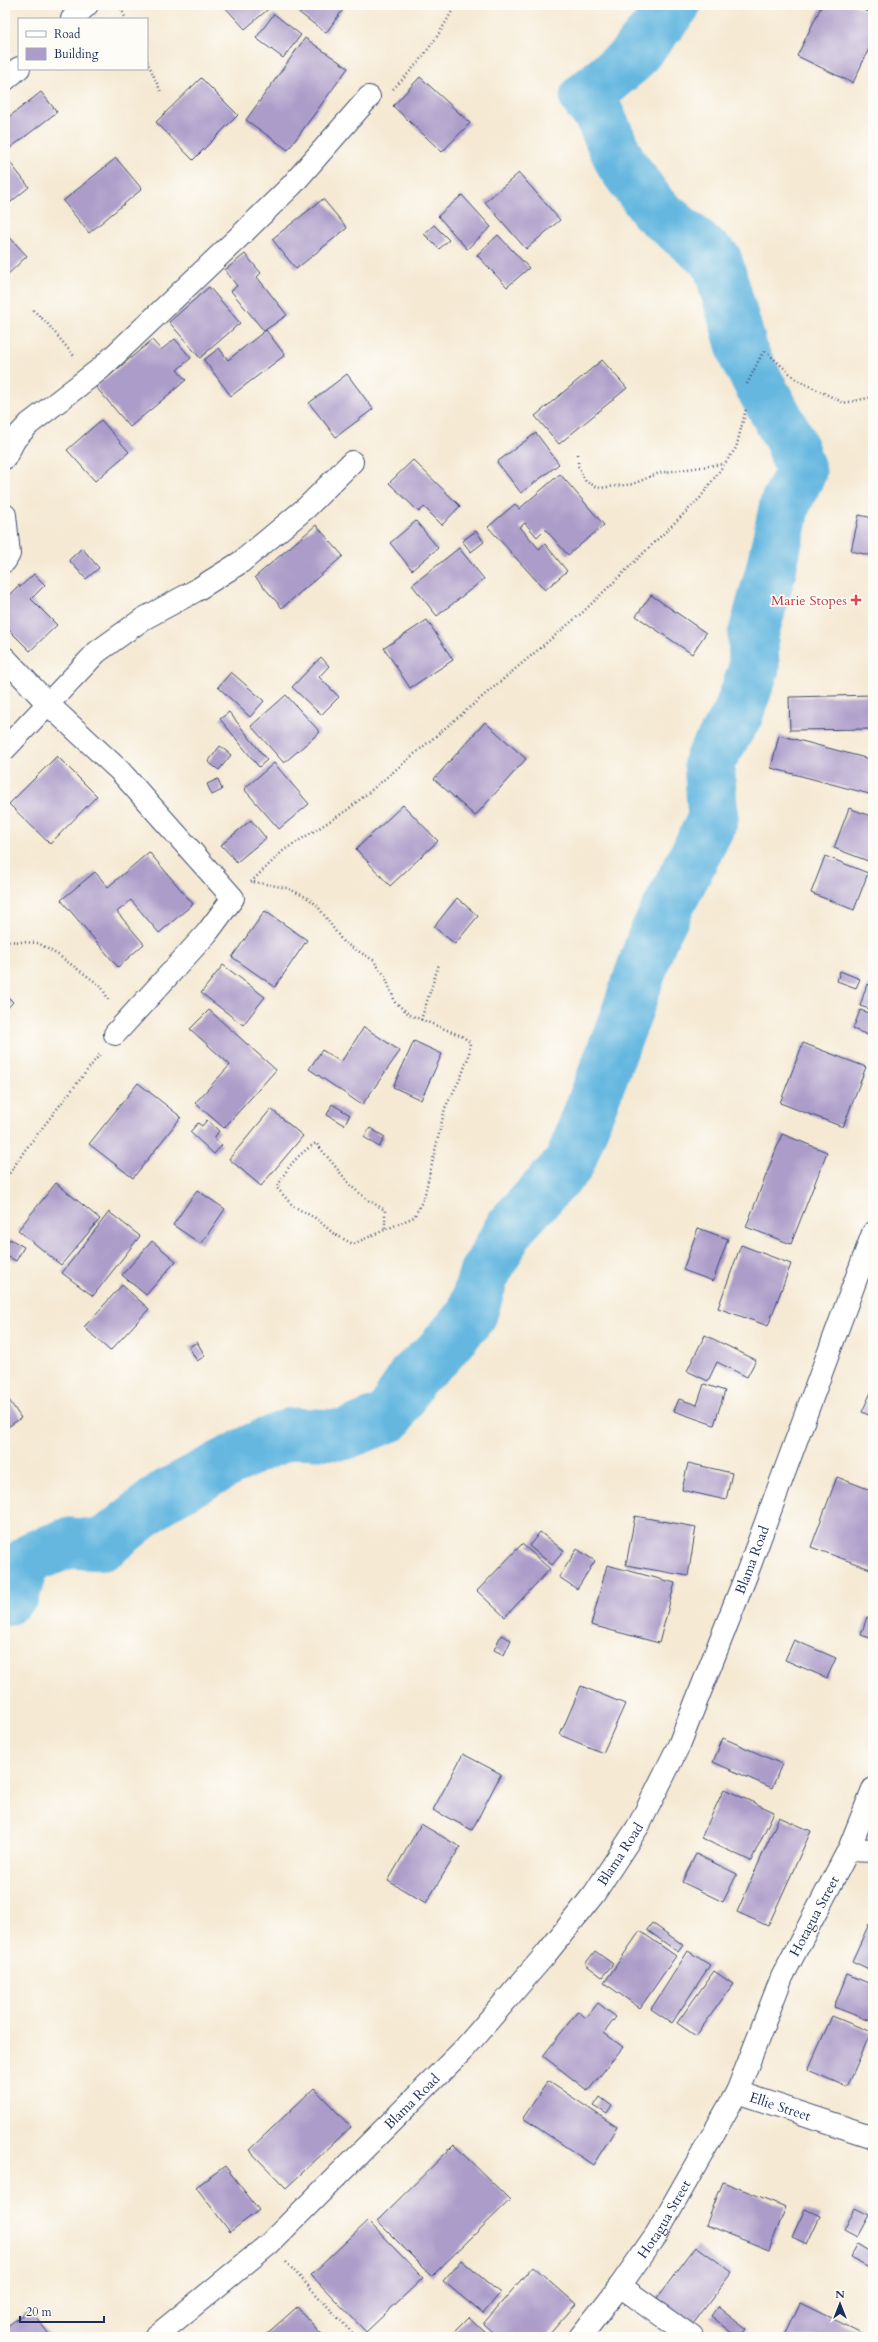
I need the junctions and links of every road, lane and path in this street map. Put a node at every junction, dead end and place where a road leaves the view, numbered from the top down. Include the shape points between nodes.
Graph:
1 (87, 5) edge
2 (119, 5) edge
3 (455, 5) edge
4 (73, 18) edge
5 (126, 18) edge
6 (148, 63) edge
7 (18, 69) edge
8 (5, 80) edge
9 (161, 92) dead end
10 (369, 97) joint
11 (34, 310) dead end
12 (90, 377) junction
13 (747, 384) dead end
14 (873, 397) edge
15 (746, 409) dead end
16 (578, 454) dead end
17 (5, 458) edge
18 (352, 462) dead end
19 (724, 464) junction
20 (5, 515) edge
21 (5, 562) edge
22 (5, 658) edge
23 (49, 704) junction
24 (5, 749) edge
25 (252, 881) junction
26 (233, 898) junction
27 (5, 941) edge
28 (439, 964) dead end
29 (421, 1020) junction
30 (120, 1028) junction
31 (5, 1180) edge
32 (385, 1228) junction
33 (873, 1232) edge
34 (873, 1789) edge
35 (849, 1849) junction
36 (873, 1850) edge
37 (755, 2043) joint
38 (736, 2092) junction
39 (873, 2137) edge
40 (269, 2244) junction
41 (620, 2286) junction
42 (155, 2337) edge
43 (356, 2337) edge
44 (580, 2337) edge
45 (692, 2337) edge

1 - 4 street
2 - 5 path
3 - 10 path via 444,28 405,77 383,98
6 - 9 path
7 - 8 street
10 - 12 street via 292,184 187,289
11 - 12 path via 48,323
12 - 17 street via 29,424 15,439
13 - 14 path via 764,350 797,380 844,403
15 - 19 path via 736,448
16 - 19 path via 578,466 586,482 600,488 633,484 659,473
18 - 23 street via 307,507 241,562 143,619 97,652
19 - 25 path via 700,498 583,612 346,811 284,850
20 - 21 street via 9,554
22 - 23 street
23 - 24 street
23 - 26 street via 120,771
25 - 26 path
25 - 29 path via 287,888 317,905 343,942 373,960 385,976 395,1002 410,1015
26 - 30 street via 207,934
27 - 30 path via 38,943 101,986 112,1005
28 - 29 path
29 - 32 path via 462,1036 470,1042 469,1055 445,1108 424,1198 414,1217
30 - 31 path via 25,1150
32 - 32 path via 353,1244 334,1234 317,1219 293,1206 277,1188 284,1171 302,1152 316,1143 352,1187 385,1210
33 - 40 street, Blama Road via 747,1573 688,1724 639,1825 594,1894 469,2043
34 - 35 street, Hotagua Street
35 - 36 street
35 - 37 street, Hotagua Street via 782,1977
37 - 38 street, Ellie Street
38 - 39 street, Ellie Street
38 - 41 street, Hotagua Street via 657,2233
40 - 42 street, Blama Road
40 - 43 path
41 - 44 street, Hotagua Street
41 - 45 street

